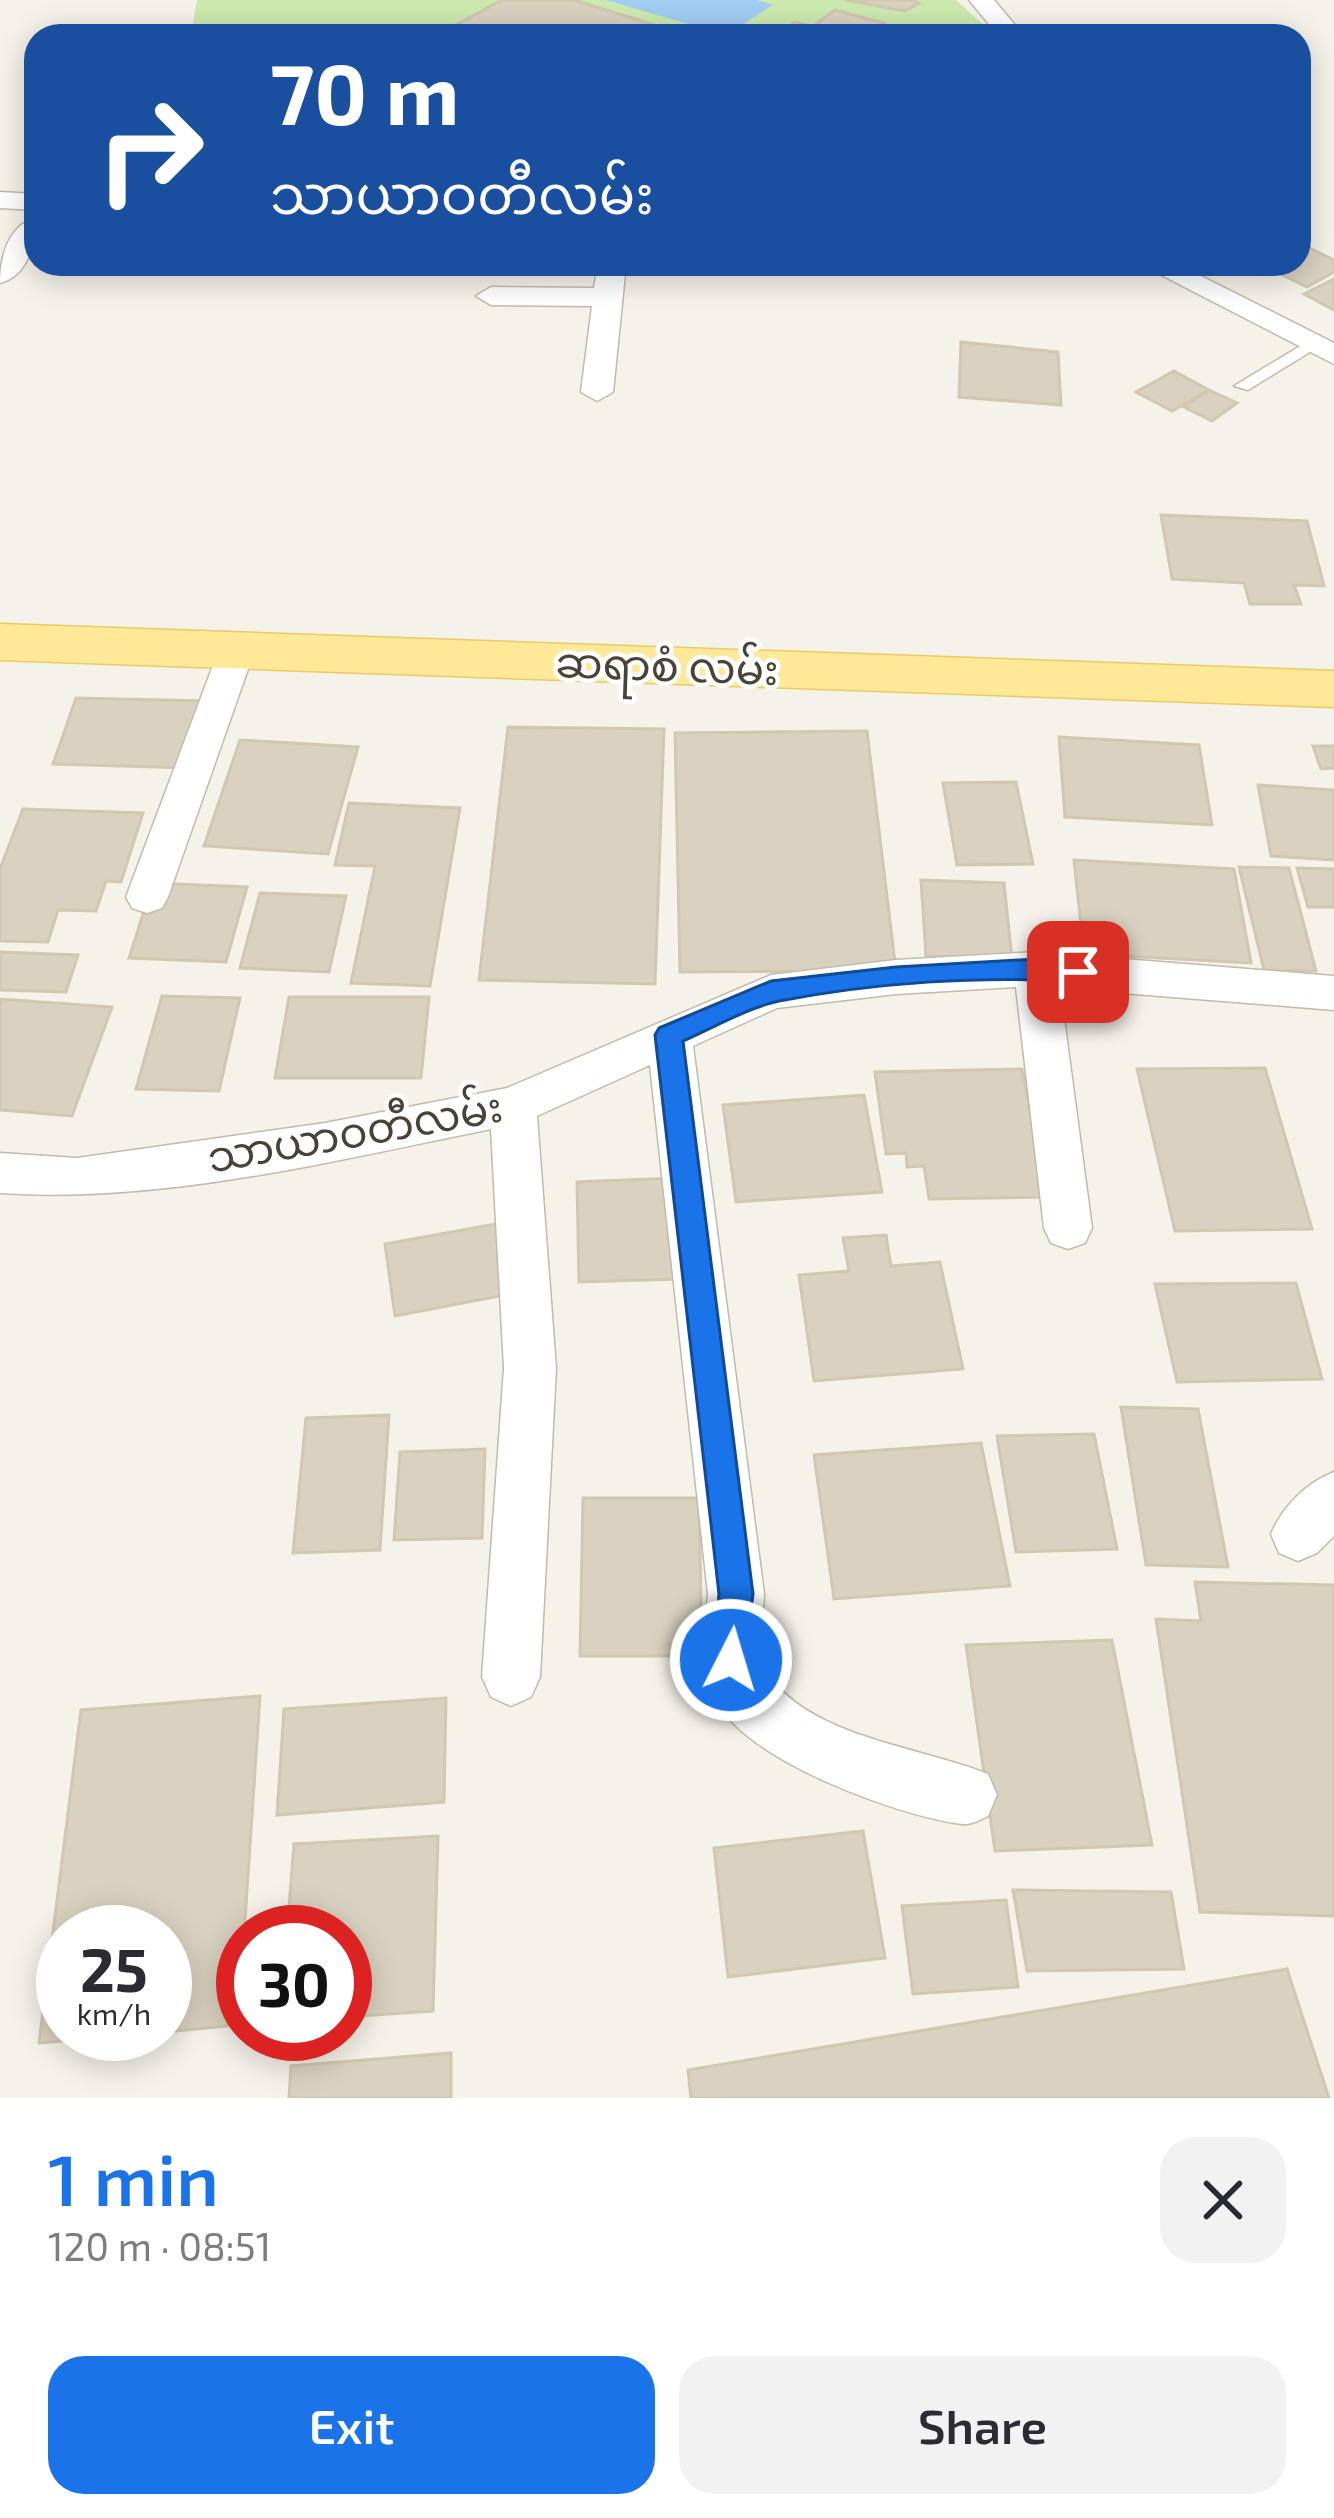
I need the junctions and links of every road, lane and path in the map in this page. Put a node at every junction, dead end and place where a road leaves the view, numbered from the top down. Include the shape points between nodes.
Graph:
1 (981, 0) edge
2 (1002, 24) edge
3 (24, 242) edge
4 (0, 274) edge
5 (611, 276) edge
6 (1178, 276) edge
7 (491, 296) dead end
8 (608, 297) junction
9 (1323, 349) edge
10 (1242, 386) dead end
11 (597, 392) dead end
12 (0, 642) edge
13 (236, 652) junction
14 (1334, 689) edge
15 (147, 897) dead end
16 (1036, 969) junction
17 (1334, 993) edge
18 (669, 1035) junction
19 (513, 1106) junction
20 (0, 1173) edge
21 (1068, 1228) dead end
22 (511, 1677) dead end
23 (967, 1796) dead end

1 - 2 street
3 - 4 street
5 - 8 street
6 - 9 street
7 - 8 street
8 - 11 street
9 - 10 lane
12 - 13 main road, ဆရာစံ လမ်း
13 - 14 main road, ဆရာစံ လမ်း
13 - 15 street
16 - 17 street, သာယာဝတီလမ်း
16 - 18 street, သာယာဝတီလမ်း via 771,992
16 - 21 street
18 - 19 street, သာယာဝတီလမ်း
18 - 23 street via 736,1594 731,1660 755,1709 792,1732 851,1762
19 - 20 street, သာယာဝတီလမ်း via 77,1178
19 - 22 street via 530,1368

